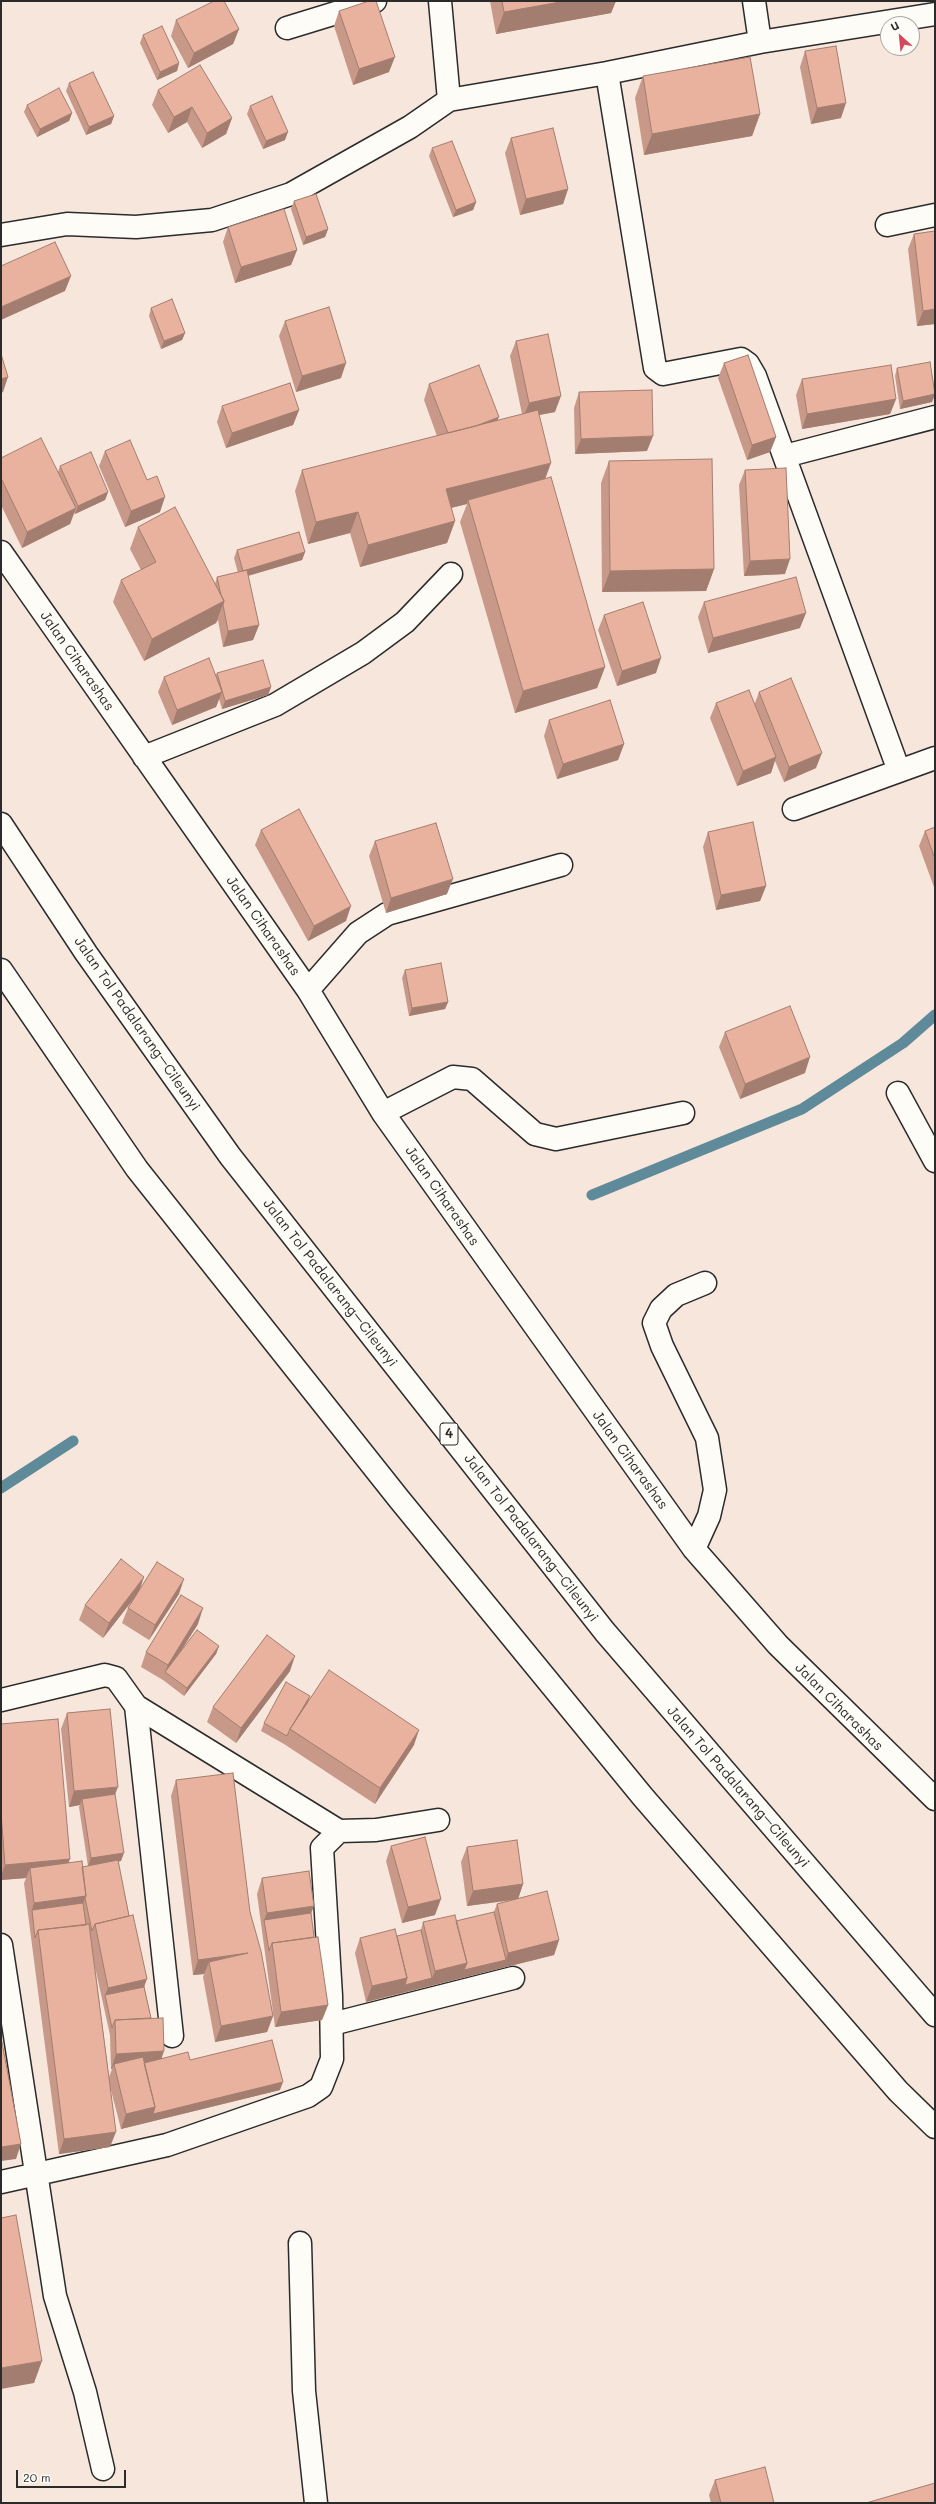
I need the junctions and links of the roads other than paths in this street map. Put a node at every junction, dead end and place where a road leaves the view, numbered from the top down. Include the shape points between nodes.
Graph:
1 (375, 1) edge
2 (440, 1) edge
3 (754, 1) edge
4 (935, 14) edge
5 (287, 28) dead end
6 (760, 42) junction
7 (606, 73) junction
8 (449, 100) junction
9 (935, 215) edge
10 (886, 225) dead end
11 (1, 236) edge
12 (935, 417) edge
13 (785, 456) junction
14 (1, 552) edge
15 (452, 574) dead end
16 (144, 758) junction
17 (935, 758) edge
18 (899, 771) junction
19 (794, 809) dead end
20 (1, 824) edge
21 (561, 865) dead end
22 (1, 970) edge
23 (308, 990) junction
24 (898, 1093) dead end
25 (683, 1113) dead end
26 (383, 1114) junction
27 (935, 1161) edge
28 (705, 1283) dead end
29 (694, 1549) junction
30 (1, 1700) edge
31 (136, 1706) junction
32 (935, 1799) edge
33 (438, 1820) dead end
34 (339, 1831) junction
35 (1, 1945) edge
36 (513, 1978) dead end
37 (935, 2015) edge
38 (332, 2024) junction
39 (172, 2036) dead end
40 (935, 2127) edge
41 (35, 2176) junction
42 (1, 2182) edge
43 (300, 2243) dead end
44 (103, 2469) dead end
45 (316, 2503) edge

1 - 5 main road
2 - 8 main road
3 - 6 main road
4 - 6 main road
6 - 7 main road
7 - 8 main road
7 - 13 main road via 655,368 664,374 741,359 748,364 755,376
8 - 11 main road via 410,127 291,194 212,220 136,227 67,224
9 - 10 main road
12 - 13 main road
13 - 18 main road
14 - 16 main road, Jalan Ciharashas
15 - 16 main road via 404,622 363,653 275,705
16 - 23 main road, Jalan Ciharashas
17 - 18 main road
18 - 19 main road
20 - 37 main road, Jalan Tol Padalarang–Cileunyi / 4 via 86,953 240,1168 605,1632
21 - 23 main road via 387,914 358,933
22 - 40 main road via 137,1169 399,1499 642,1797 898,2091
23 - 26 main road, Jalan Ciharashas
24 - 27 main road
25 - 26 main road via 556,1139 535,1134 472,1079 453,1077
26 - 29 main road, Jalan Ciharashas
28 - 29 main road via 676,1295 661,1309 654,1323 662,1346 707,1438 715,1490 709,1516
29 - 32 main road, Jalan Ciharashas via 778,1645
30 - 31 main road via 105,1675 116,1678
31 - 34 main road
31 - 39 main road
33 - 34 main road via 376,1830
34 - 38 main road via 322,1848 321,1858
35 - 41 main road
36 - 38 main road
38 - 41 main road via 330,2069 321,2087 308,2096 167,2145
41 - 42 main road
41 - 44 main road via 55,2296 85,2392
43 - 45 main road via 304,2391

